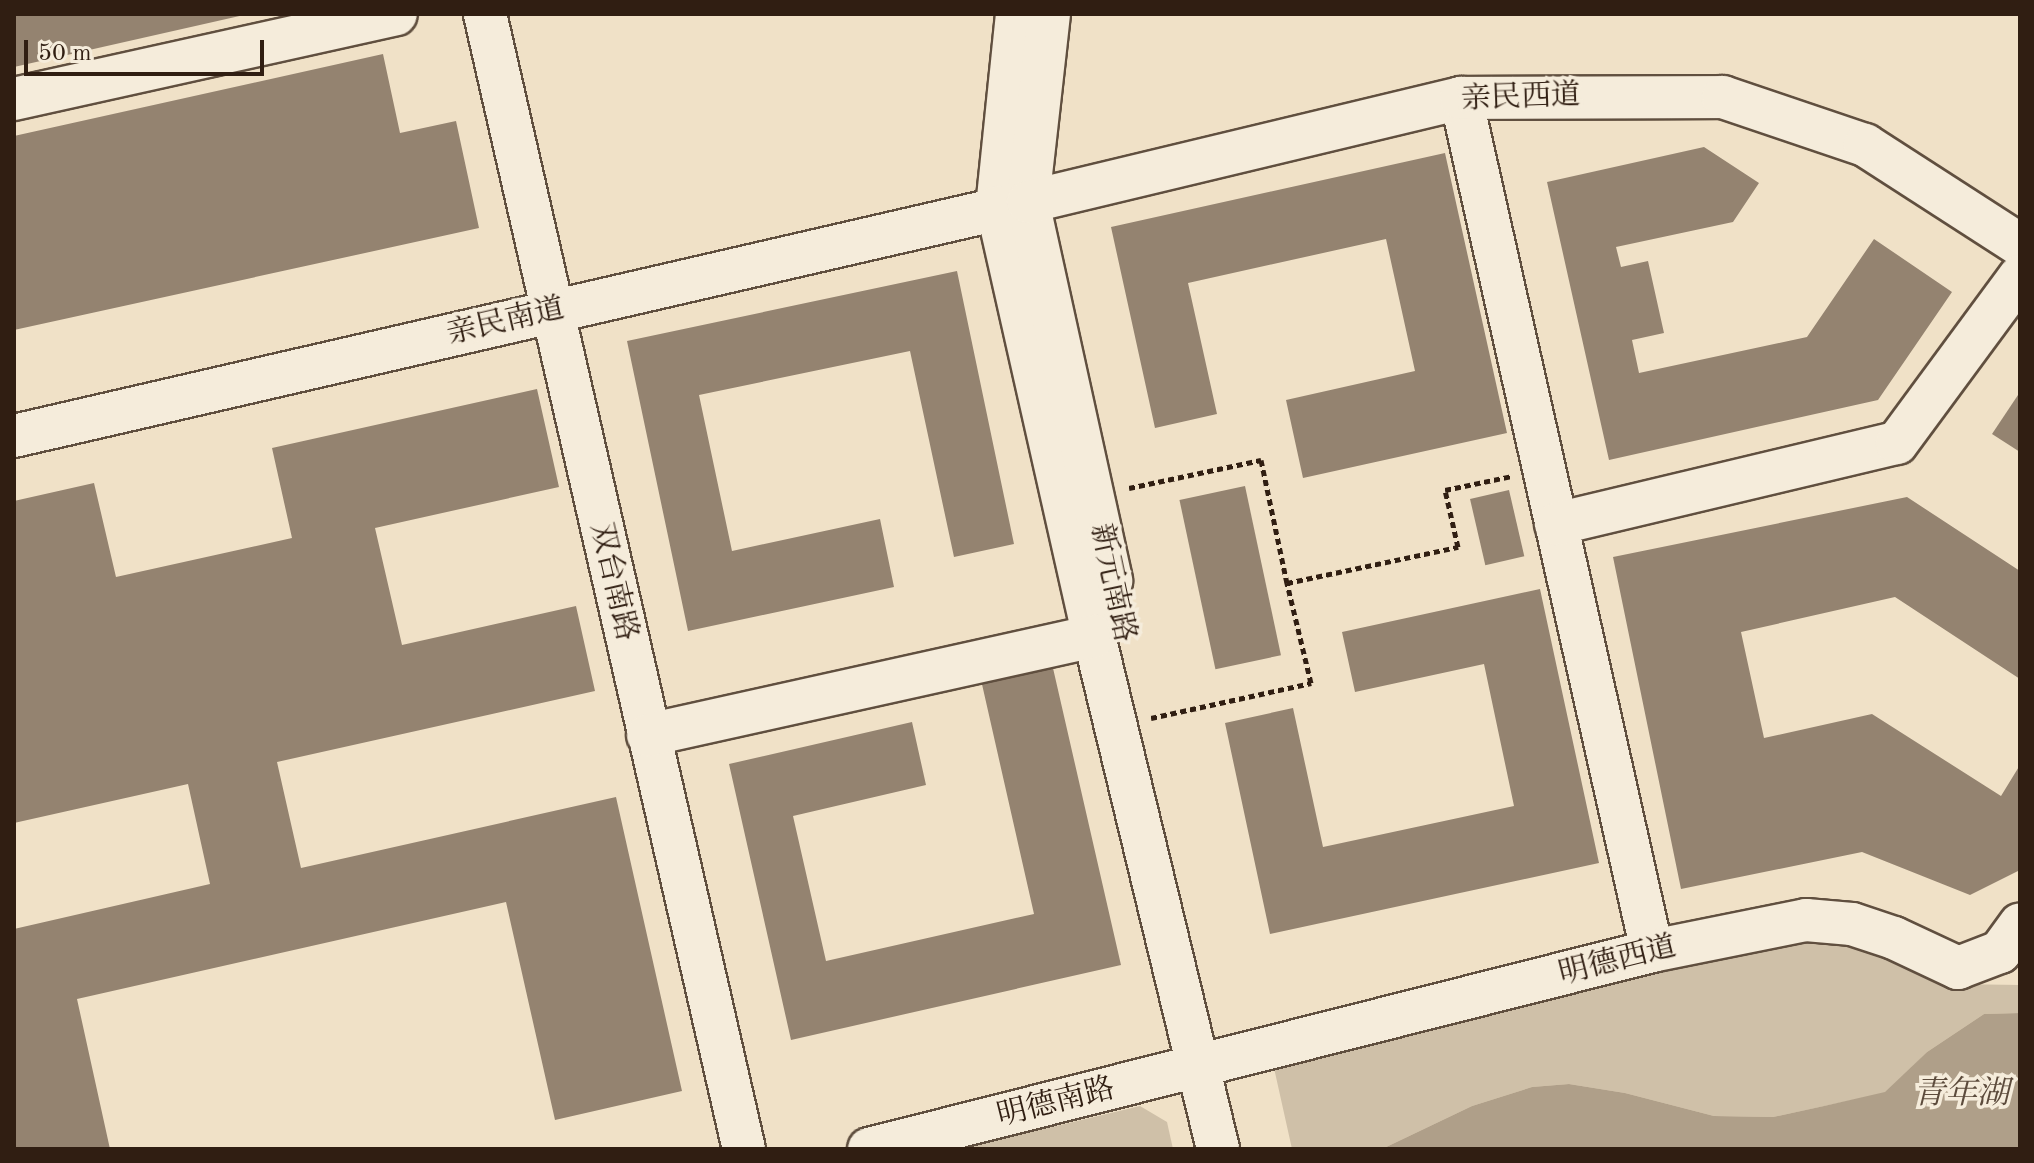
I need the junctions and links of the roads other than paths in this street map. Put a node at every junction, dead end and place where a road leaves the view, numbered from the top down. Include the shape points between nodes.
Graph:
1 (396, 14) edge
2 (485, 14) edge
3 (1017, 14) edge
4 (1049, 14) edge
5 (1461, 98) junction
6 (14, 99) edge
7 (1012, 204) junction
8 (2020, 245) edge
9 (2020, 276) edge
10 (551, 312) junction
11 (14, 436) edge
12 (1556, 524) junction
13 (1094, 636) junction
14 (648, 735) junction
15 (2013, 944) edge
16 (1652, 951) junction
17 (1207, 1066) junction
18 (744, 1149) edge
19 (869, 1149) edge
20 (1218, 1149) edge
21 (1236, 1149) edge

1 - 6 street
2 - 10 street, 双台南路
3 - 7 street, 新元南路
4 - 7 street, 新元南路
5 - 7 street, 亲民西道
5 - 8 street, 亲民西道 via 1723,97 1865,145
5 - 12 street
7 - 10 street, 亲民南道
7 - 13 street, 新元南路
7 - 17 street, 新元南路 via 1093,496 1142,720
9 - 12 street via 1897,443
10 - 11 street, 亲民南道
10 - 14 street, 双台南路
12 - 16 street
13 - 14 street
13 - 17 street, 新元南路
14 - 18 street, 双台南路
15 - 16 street, 明德西道 via 1958,968 1852,924 1806,920
16 - 17 street, 明德西道
17 - 19 street, 明德南路
17 - 20 street
17 - 21 street, 新元南路

